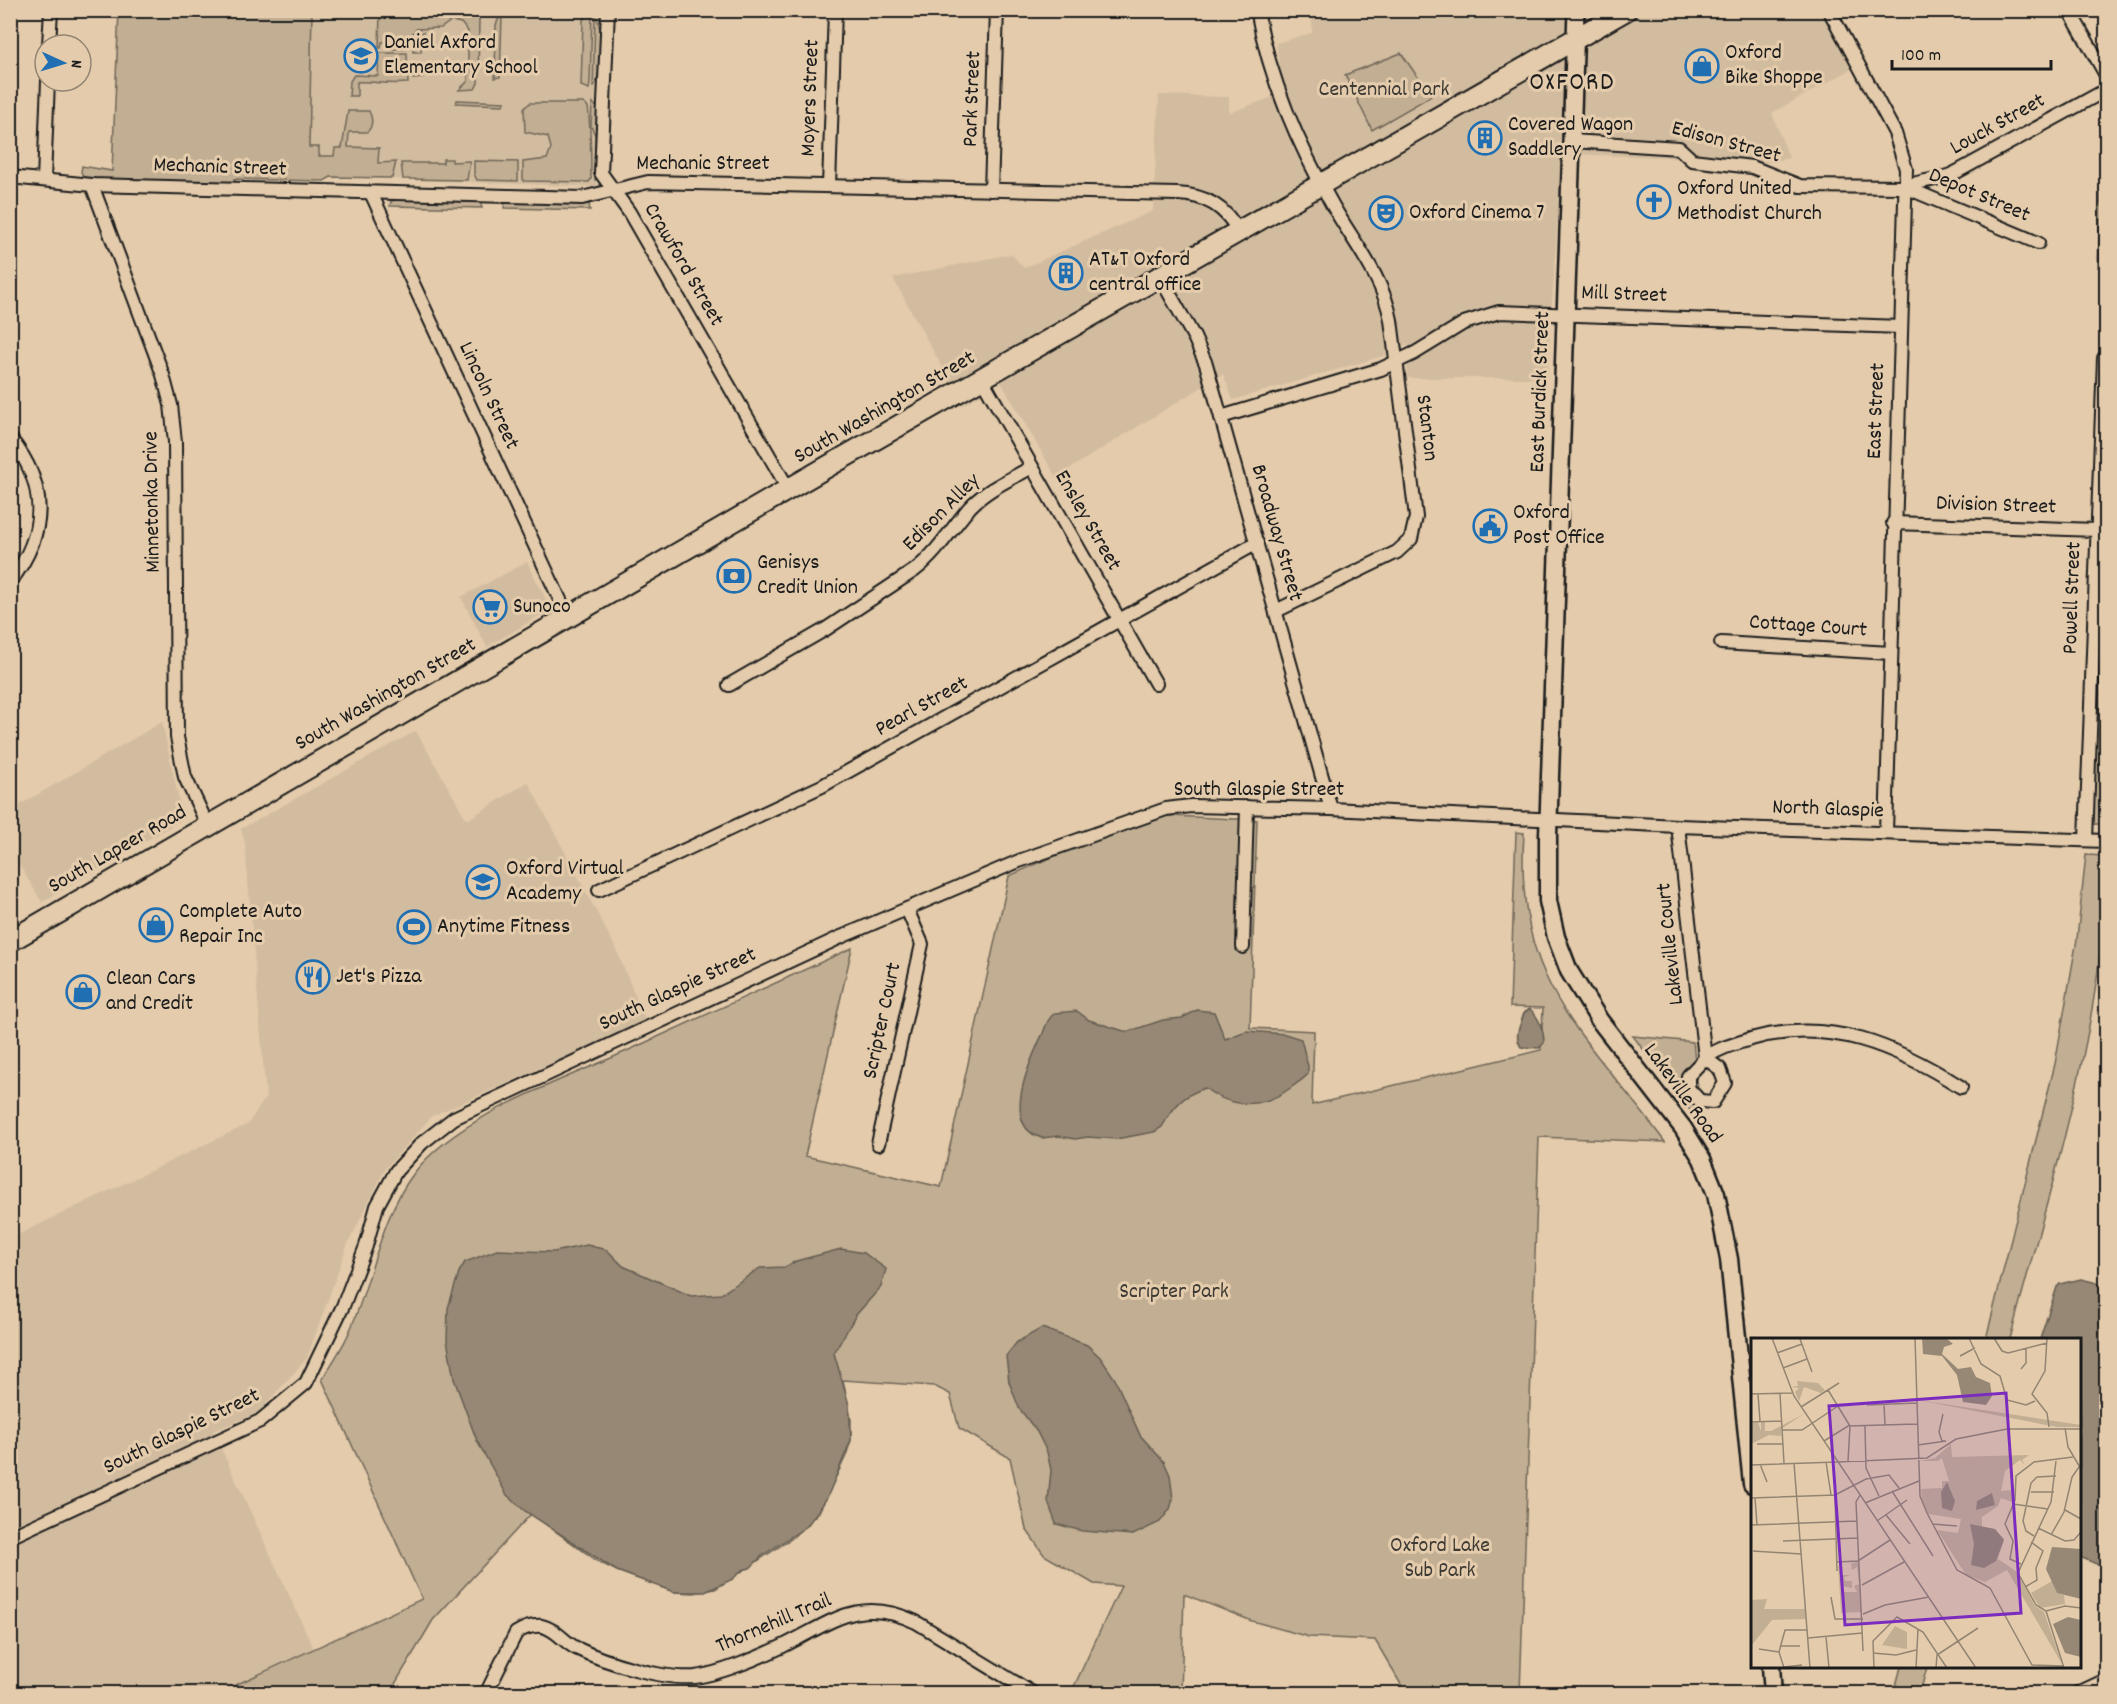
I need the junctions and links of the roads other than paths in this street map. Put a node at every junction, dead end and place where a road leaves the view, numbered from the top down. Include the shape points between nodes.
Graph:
1 (51, 10) edge
2 (608, 10) edge
3 (835, 10) edge
4 (998, 10) edge
5 (1257, 10) edge
6 (1576, 10) edge
7 (1626, 10) edge
8 (1829, 10) edge
9 (2069, 10) edge
10 (50, 33) edge
11 (1575, 39) junction
12 (2106, 75) edge
13 (2106, 90) edge
14 (48, 93) edge
15 (1572, 141) junction
16 (10, 177) edge
17 (44, 180) junction
18 (1322, 184) junction
19 (92, 185) junction
20 (830, 186) junction
21 (1905, 187) junction
22 (613, 190) junction
23 (991, 190) junction
24 (371, 193) junction
25 (1239, 232) junction
26 (2038, 243) dead end
27 (1160, 277) junction
28 (1566, 314) junction
29 (1901, 327) junction
30 (2104, 358) dead end
31 (1396, 362) junction
32 (982, 379) junction
33 (1221, 417) junction
34 (10, 438) edge
35 (1032, 466) junction
36 (789, 490) junction
37 (1893, 523) junction
38 (2096, 530) junction
39 (1257, 543) junction
40 (10, 582) edge
41 (1276, 611) junction
42 (568, 617) junction
43 (1120, 622) junction
44 (1721, 643) dead end
45 (1891, 653) junction
46 (1156, 684) dead end
47 (729, 685) dead end
48 (1247, 807) junction
49 (1331, 809) junction
50 (1548, 818) junction
51 (213, 823) junction
52 (1678, 826) junction
53 (1886, 832) junction
54 (2086, 840) junction
55 (2106, 841) edge
56 (599, 890) dead end
57 (907, 909) junction
58 (10, 941) edge
59 (1243, 947) dead end
60 (1961, 1087) dead end
61 (878, 1144) dead end
62 (1751, 1474) edge
63 (10, 1537) edge
64 (1771, 1668) edge
65 (2106, 1680) edge
66 (486, 1694) edge
67 (1034, 1694) edge
68 (1773, 1694) edge
69 (2076, 1694) edge

1 - 10 street
2 - 22 street, Crawford Street via 601,173
3 - 20 street, Moyers Street
4 - 23 street, Park Street
5 - 18 street, Stanton via 1281,101
6 - 11 street
7 - 11 main road, South Washington Street
8 - 21 street, East Street via 1895,133 1903,154
9 - 12 street
11 - 15 main road, East Burdick Street
11 - 18 main road, South Washington Street
13 - 21 street, Louck Street via 1953,174
14 - 17 street
15 - 21 street, Edison Street via 1679,148 1692,160 1752,167 1800,186
15 - 28 main road, East Burdick Street
16 - 17 street, Mechanic Street
17 - 19 street, Mechanic Street
18 - 25 main road, South Washington Street
18 - 31 street, Stanton via 1383,291
19 - 24 street, Mechanic Street
19 - 51 street, Minnetonka Drive via 170,397 175,448 177,737 185,777
20 - 22 street, Mechanic Street via 648,182
20 - 23 street, Mechanic Street
21 - 26 street, Depot Street
21 - 29 street, East Street
22 - 24 street, Mechanic Street via 582,198
22 - 36 street, Crawford Street
23 - 25 street, Mechanic Street via 1193,195 1221,208
24 - 42 street, Lincoln Street
25 - 27 main road, South Washington Street
27 - 32 main road, South Washington Street
27 - 33 street, Broadway Street via 1200,349
28 - 29 street, Mill Street
28 - 31 street, Mill Street via 1499,312 1481,316
28 - 50 main road, East Burdick Street
29 - 37 street, East Street
30 - 38 street, Powell Street
31 - 33 street, Mill Street
31 - 41 street, Stanton via 1415,510 1412,536 1390,556
32 - 35 street, Ensley Street
32 - 36 main road, South Washington Street
33 - 39 street, Broadway Street
34 - 40 street via 32,471 39,501 31,550
35 - 43 street, Ensley Street
35 - 47 street, Edison Alley via 972,506 915,570 826,629
36 - 42 main road, South Washington Street
37 - 38 street, Division Street
37 - 45 street, East Street
38 - 54 street, Powell Street
39 - 41 street, Broadway Street
39 - 43 street, Pearl Street
41 - 49 street, Broadway Street
42 - 51 main road, South Washington Street
43 - 46 street, Ensley Street
43 - 56 street, Pearl Street via 822,786
44 - 45 street, Cottage Court
45 - 53 street, East Street
48 - 49 street, South Glaspie Street
48 - 57 street, South Glaspie Street via 1166,809 1019,861
48 - 59 street
49 - 50 street, South Glaspie Street
50 - 52 street, North Glaspie
50 - 62 main road, Lakeville Road via 1548,901 1566,963 1588,1004 1683,1128 1702,1159 1716,1194 1729,1259
51 - 58 main road, South Lapeer Road
52 - 53 street, North Glaspie
52 - 60 street, Lakeville Court via 1705,1058 1718,1049 1762,1036 1830,1033 1886,1046
53 - 54 street, North Glaspie
54 - 55 street, North Glaspie
57 - 61 street, Scripter Court via 922,944
57 - 63 street, South Glaspie Street via 454,1118 422,1143 396,1171 377,1206 343,1306 306,1383 260,1421
64 - 68 main road
65 - 69 street
66 - 67 street, Thornehill Trail via 516,1633 532,1626 548,1628 586,1653 669,1676 695,1677 780,1648 837,1617 862,1611 896,1613

